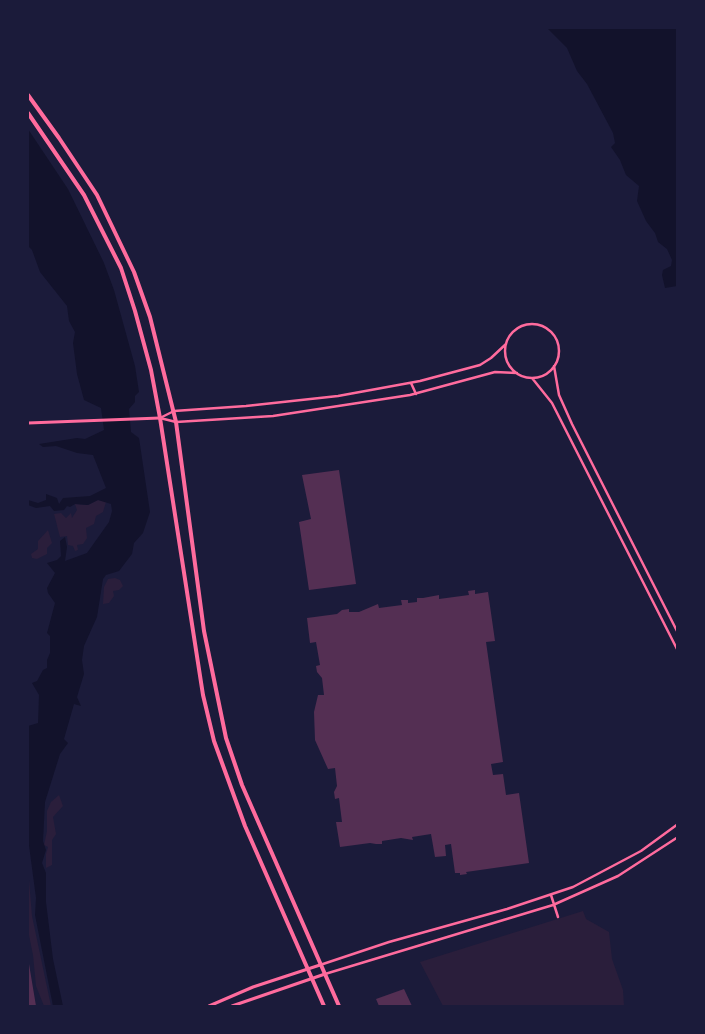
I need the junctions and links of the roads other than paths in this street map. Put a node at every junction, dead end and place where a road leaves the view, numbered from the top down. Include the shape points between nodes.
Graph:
1 (28, 95) edge
2 (28, 113) edge
3 (506, 344) junction
4 (554, 366) junction
5 (517, 373) junction
6 (532, 378) junction
7 (411, 382) junction
8 (416, 394) junction
9 (174, 411) junction
10 (160, 418) junction
11 (176, 422) junction
12 (28, 424) edge
13 (678, 633) edge
14 (678, 651) edge
15 (678, 824) edge
16 (678, 837) edge
17 (551, 895) junction
18 (554, 905) junction
19 (558, 917) dead end
20 (320, 964) junction
21 (307, 969) junction
22 (325, 974) junction
23 (311, 979) junction
24 (209, 1006) edge
25 (232, 1006) edge
26 (324, 1006) edge
27 (339, 1006) edge

1 - 9 main road via 78,165 118,236 150,317
2 - 10 main road via 84,195 121,268 142,332
3 - 4 street via 513,332 521,327 535,324 544,327 558,344 558,358
3 - 5 street via 508,362
3 - 7 street via 480,365
4 - 6 street via 544,375
4 - 13 street via 560,395 572,424
5 - 6 street
5 - 8 street via 483,375
6 - 14 street via 552,403
7 - 8 street
7 - 9 street via 310,399
8 - 11 street via 273,416
9 - 10 street
9 - 11 main road
10 - 11 street
10 - 12 street
10 - 21 main road via 203,695 214,741 245,826
11 - 20 main road via 204,631 226,738 242,785
15 - 17 street via 612,868
16 - 18 street via 618,876
17 - 18 street
17 - 20 street
18 - 19 street
18 - 22 street
20 - 21 street
20 - 22 main road
21 - 23 main road
21 - 24 street
22 - 23 street
22 - 27 main road
23 - 25 street
23 - 26 main road

